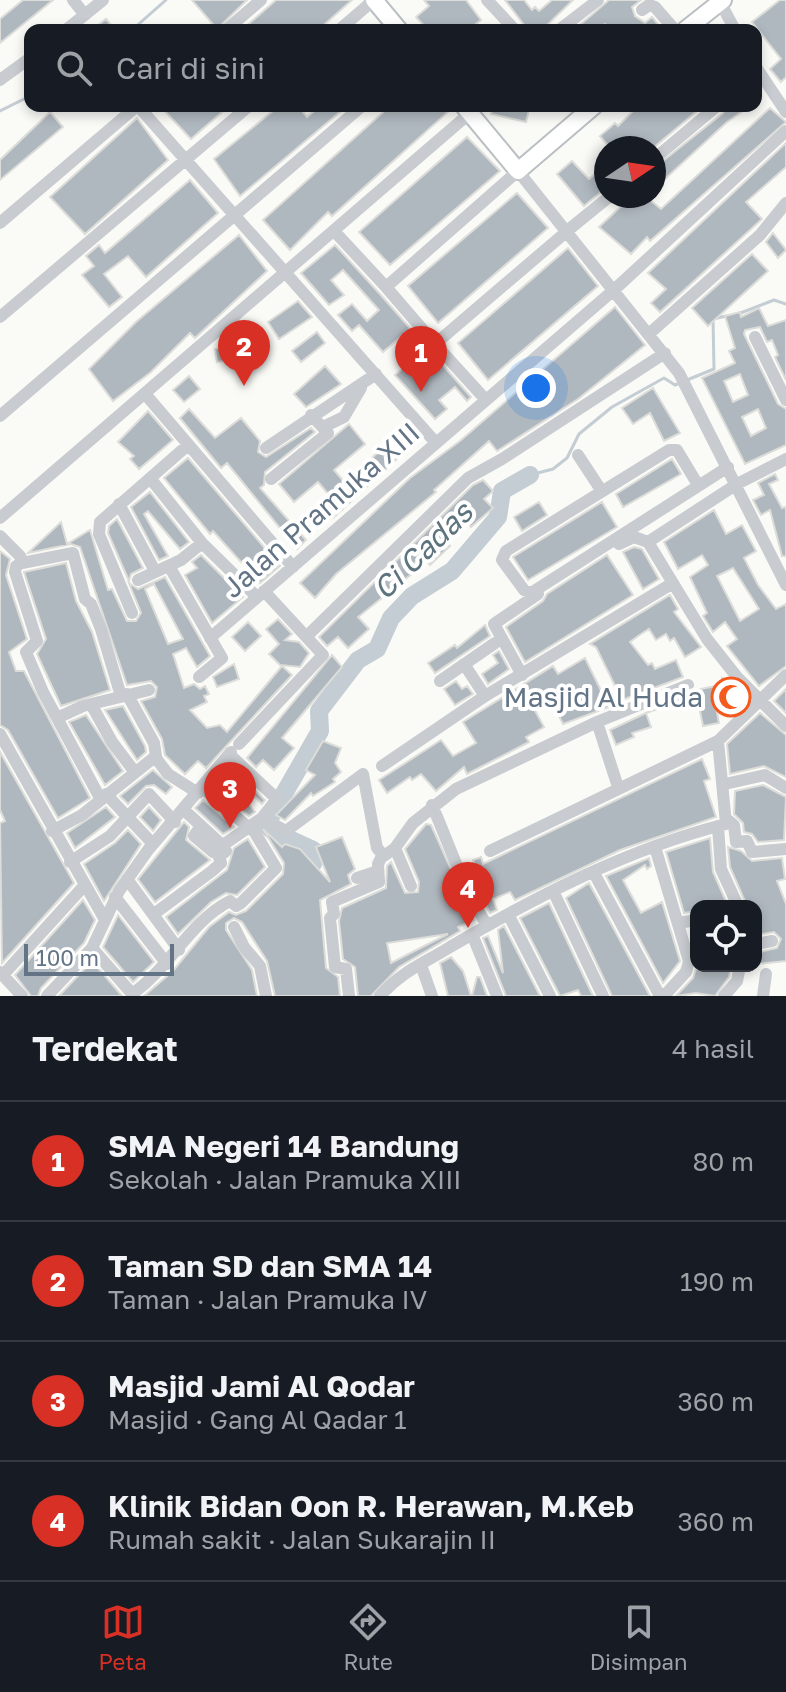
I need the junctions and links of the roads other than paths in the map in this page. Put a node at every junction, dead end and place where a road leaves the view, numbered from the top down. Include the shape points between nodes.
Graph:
1 (73, 0) edge
2 (103, 0) edge
3 (261, 0) edge
4 (487, 0) edge
5 (598, 0) edge
6 (720, 1) edge
7 (371, 2) edge
8 (642, 10) dead end
9 (85, 15) junction
10 (75, 24) edge
11 (233, 24) edge
12 (346, 24) edge
13 (393, 24) edge
14 (509, 24) edge
15 (567, 24) edge
16 (670, 24) edge
17 (692, 24) edge
18 (732, 24) edge
19 (24, 62) edge
20 (762, 77) edge
21 (0, 80) edge
22 (131, 112) edge
23 (144, 112) edge
24 (242, 112) edge
25 (355, 112) edge
26 (582, 112) edge
27 (710, 112) edge
28 (786, 112) edge
29 (464, 113) edge
30 (786, 131) edge
31 (666, 149) edge
32 (187, 158) junction
33 (518, 171) junction
34 (786, 203) edge
35 (595, 208) edge
36 (235, 215) junction
37 (0, 223) edge
38 (335, 232) junction
39 (566, 232) junction
40 (289, 273) junction
41 (386, 287) junction
42 (615, 289) junction
43 (0, 317) edge
44 (650, 333) junction
45 (755, 337) dead end
46 (435, 344) junction
47 (665, 353) junction
48 (376, 374) junction
49 (363, 385) junction
50 (146, 395) junction
51 (486, 400) junction
52 (786, 400) edge
53 (311, 415) junction
54 (0, 416) edge
55 (323, 427) junction
56 (436, 443) junction
57 (188, 445) junction
58 (266, 448) dead end
59 (578, 455) dead end
60 (786, 459) edge
61 (728, 467) junction
62 (150, 478) junction
63 (271, 479) dead end
64 (737, 484) junction
65 (698, 485) junction
66 (601, 490) junction
67 (119, 504) junction
68 (0, 518) edge
69 (0, 536) edge
70 (648, 542) junction
71 (202, 543) junction
72 (22, 563) junction
73 (169, 566) junction
74 (293, 567) junction
75 (155, 571) junction
76 (138, 580) dead end
77 (673, 583) junction
78 (786, 585) edge
79 (261, 594) junction
80 (132, 613) dead end
81 (307, 636) junction
82 (210, 638) junction
83 (495, 643) dead end
84 (464, 664) junction
85 (522, 675) junction
86 (786, 675) edge
87 (199, 677) dead end
88 (440, 681) dead end
89 (688, 685) dead end
90 (149, 690) dead end
91 (124, 695) junction
92 (485, 696) junction
93 (760, 698) junction
94 (91, 704) junction
95 (57, 718) junction
96 (597, 722) junction
97 (786, 726) edge
98 (0, 734) edge
99 (718, 741) junction
100 (233, 750) junction
101 (154, 757) junction
102 (382, 766) dead end
103 (134, 771) junction
104 (725, 784) junction
105 (618, 787) junction
106 (786, 788) edge
107 (201, 791) junction
108 (103, 796) junction
109 (432, 805) junction
110 (185, 811) junction
111 (129, 818) junction
112 (266, 821) junction
113 (175, 822) junction
114 (723, 823) junction
115 (250, 827) junction
116 (52, 831) junction
117 (153, 844) junction
118 (222, 845) junction
119 (655, 847) junction
120 (395, 848) junction
121 (786, 849) edge
122 (490, 851) dead end
123 (382, 856) junction
124 (70, 862) junction
125 (378, 871) junction
126 (594, 873) junction
127 (357, 878) dead end
128 (127, 879) junction
129 (411, 886) dead end
130 (83, 887) junction
131 (554, 893) junction
132 (115, 897) junction
133 (735, 900) edge
134 (154, 914) junction
135 (508, 914) junction
136 (104, 918) junction
137 (690, 921) edge
138 (678, 923) junction
139 (487, 925) junction
140 (234, 927) dead end
141 (472, 934) junction
142 (772, 941) dead end
143 (762, 943) edge
144 (690, 947) edge
145 (92, 948) junction
146 (179, 950) junction
147 (690, 955) edge
148 (167, 964) junction
149 (421, 965) junction
150 (739, 972) edge
151 (1, 974) edge
152 (766, 974) dead end
153 (133, 995) edge
154 (22, 996) edge
155 (47, 996) edge
156 (266, 996) edge
157 (349, 996) edge
158 (380, 996) edge
159 (432, 996) edge
160 (497, 996) edge
161 (550, 996) edge
162 (603, 996) edge
163 (662, 996) edge
164 (724, 996) edge
165 (763, 996) edge

1 - 9 street
2 - 9 street
3 - 11 street
4 - 14 street
5 - 15 street
6 - 17 main road
6 - 18 street
7 - 12 street
7 - 13 main road
8 - 16 street via 655,7
9 - 10 street
19 - 21 street
20 - 28 street
22 - 37 street
23 - 32 street
24 - 32 street
25 - 36 street
26 - 33 main road
27 - 31 street
29 - 33 main road
29 - 38 street
30 - 42 street, Jalan Pramuka XIII
32 - 36 street
32 - 43 street
33 - 39 street
33 - 41 street
34 - 44 street via 760,235
35 - 39 street
36 - 40 street
36 - 54 street
38 - 40 street
38 - 41 street
39 - 42 street
39 - 46 street
40 - 48 street
40 - 50 street
41 - 46 street
42 - 44 street
42 - 51 street, Jalan Pramuka XIII
44 - 47 street
45 - 52 street
46 - 51 street
47 - 61 street
47 - 81 street via 468,478
48 - 49 street
48 - 56 street
49 - 53 street
49 - 55 street via 344,417
50 - 57 street
50 - 68 street
51 - 56 street, Jalan Pramuka XIII
53 - 55 street
53 - 58 street
55 - 63 street via 328,433
56 - 74 street, Jalan Pramuka XIII
57 - 62 street
57 - 74 street
59 - 66 street
60 - 64 street
61 - 64 street
61 - 65 street
62 - 67 street
62 - 71 street
64 - 70 street
64 - 78 street
65 - 66 street via 673,448
65 - 66 street via 531,593 524,590 502,560 506,551
67 - 75 street
67 - 80 street via 102,517 99,534
69 - 72 street
70 - 77 street
70 - 85 street via 627,539 496,620
71 - 73 street
71 - 79 street
72 - 91 street via 73,553 85,599
72 - 95 street via 15,572 37,641 26,652
73 - 75 street
73 - 82 street
74 - 79 street, Jalan Pramuka XIII
75 - 76 street
77 - 85 street
77 - 93 street via 707,639
79 - 81 street
79 - 82 street, Jalan Pramuka XIII
81 - 100 street via 323,657
82 - 87 street via 222,660
83 - 84 street
84 - 88 street
84 - 92 street
85 - 92 street
86 - 93 street
89 - 96 street
90 - 91 street
91 - 94 street
91 - 101 street via 154,743
92 - 102 street
93 - 97 street
93 - 99 street
94 - 95 street
94 - 103 street
95 - 108 street
96 - 105 street
96 - 109 street
98 - 116 street
99 - 104 street
99 - 105 street
100 - 107 street
100 - 112 street via 277,799
101 - 103 street
101 - 107 street via 168,774
103 - 108 street
104 - 106 street via 765,775
104 - 114 street
105 - 122 street
107 - 110 street
107 - 115 street
108 - 111 street
108 - 116 street
109 - 120 street
109 - 139 street via 453,863
110 - 113 street
110 - 118 street
111 - 113 street via 149,794
111 - 117 street
111 - 124 street
112 - 115 street
112 - 123 street via 286,831 363,774
113 - 117 street
114 - 119 street
114 - 121 street via 734,825 736,842 747,841 752,852
114 - 133 street via 721,869
115 - 118 street
115 - 146 street via 276,868 241,903 230,901 203,919
116 - 124 street
117 - 128 street
118 - 134 street via 226,851 212,871
119 - 126 street
119 - 138 street
120 - 123 street
120 - 129 street
123 - 125 street
124 - 130 street
125 - 127 street
125 - 157 street via 376,885 332,902 335,967 346,969
126 - 131 street
126 - 163 street
128 - 132 street
128 - 134 street
130 - 136 street
130 - 151 street
131 - 135 street
131 - 162 street
132 - 136 street
132 - 148 street
134 - 146 street
135 - 139 street
135 - 161 street
136 - 145 street
137 - 138 street
138 - 144 street
139 - 141 street
140 - 156 street via 260,966
141 - 149 street
141 - 160 street
142 - 143 street
145 - 153 street
145 - 155 street
146 - 148 street
147 - 163 street via 688,968
148 - 153 street
149 - 158 street via 399,975
149 - 159 street
150 - 164 street
151 - 154 street
152 - 165 street

